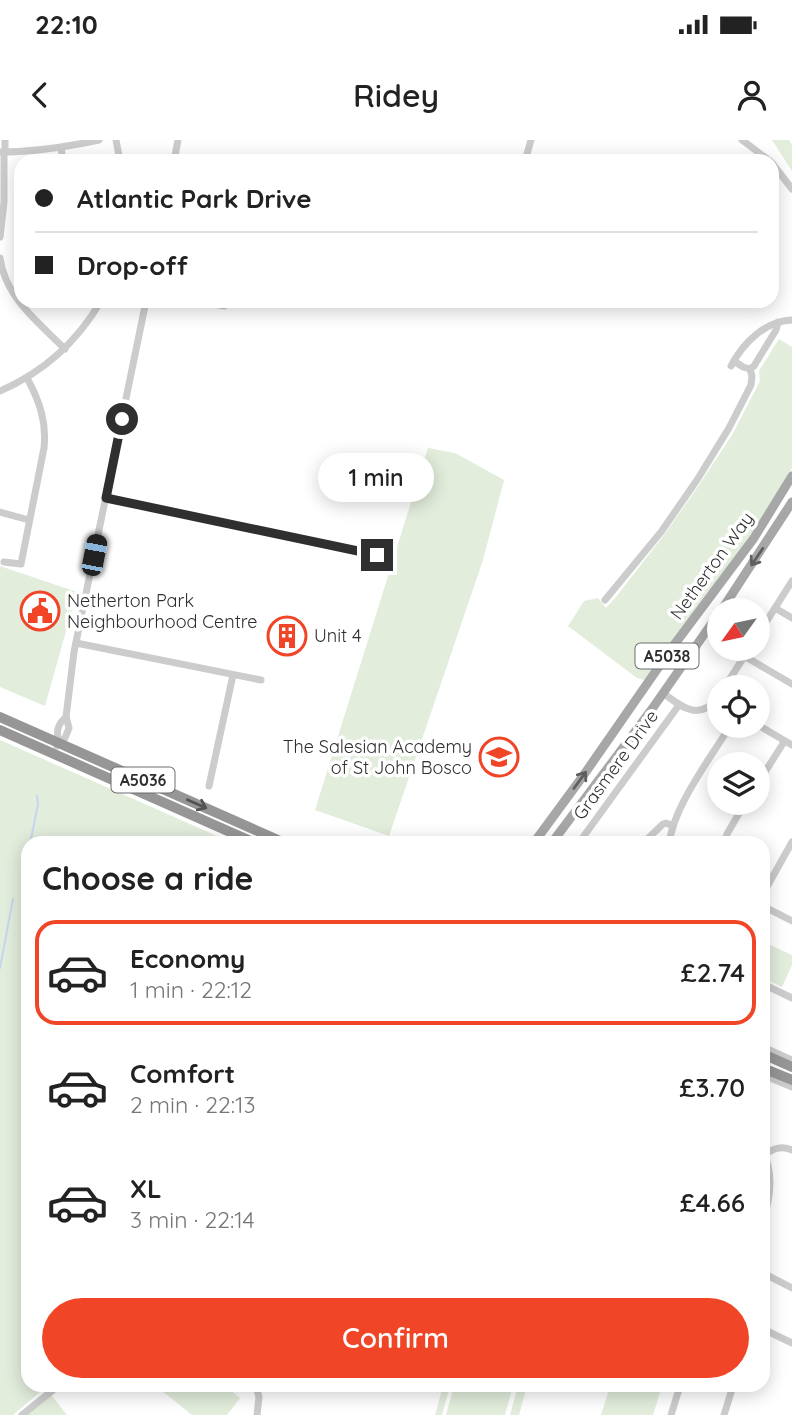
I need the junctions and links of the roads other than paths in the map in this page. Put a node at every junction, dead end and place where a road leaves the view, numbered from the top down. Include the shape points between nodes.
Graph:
1 (5, 140) edge
2 (99, 140) edge
3 (742, 140) edge
4 (61, 148) junction
5 (3, 152) edge
6 (62, 154) edge
7 (760, 154) edge
8 (779, 172) edge
9 (2, 188) edge
10 (792, 189) edge
11 (0, 237) edge
12 (0, 258) edge
13 (3, 284) edge
14 (25, 308) edge
15 (97, 308) edge
16 (145, 308) edge
17 (792, 320) edge
18 (778, 322) junction
19 (65, 349) junction
20 (750, 369) junction
21 (27, 378) junction
22 (0, 391) edge
23 (792, 476) edge
24 (106, 498) junction
25 (792, 502) edge
26 (0, 512) edge
27 (29, 520) junction
28 (377, 555) dead end
29 (4, 562) dead end
30 (792, 581) edge
31 (729, 598) edge
32 (606, 600) dead end
33 (775, 608) junction
34 (770, 616) edge
35 (792, 618) edge
36 (707, 630) edge
37 (76, 643) junction
38 (759, 662) edge
39 (233, 675) junction
40 (261, 680) dead end
41 (792, 684) edge
42 (663, 693) junction
43 (679, 705) junction
44 (707, 708) edge
45 (0, 717) edge
46 (0, 730) edge
47 (770, 733) edge
48 (723, 738) edge
49 (788, 744) edge
50 (56, 748) junction
51 (770, 767) edge
52 (209, 786) dead end
53 (738, 815) edge
54 (673, 826) junction
55 (239, 836) edge
56 (268, 836) edge
57 (539, 836) edge
58 (557, 836) edge
59 (584, 836) edge
60 (650, 836) edge
61 (671, 836) edge
62 (726, 836) edge
63 (792, 842) edge
64 (770, 881) edge
65 (770, 910) edge
66 (792, 921) edge
67 (770, 987) edge
68 (792, 998) edge
69 (770, 1050) edge
70 (770, 1057) edge
71 (792, 1060) edge
72 (792, 1067) edge
73 (770, 1071) edge
74 (770, 1078) edge
75 (792, 1080) edge
76 (792, 1087) edge
77 (770, 1150) edge
78 (792, 1150) edge
79 (770, 1277) edge
80 (792, 1288) edge
81 (770, 1332) edge
82 (792, 1343) edge
83 (51, 1392) edge
84 (258, 1392) edge
85 (678, 1392) edge
86 (731, 1392) edge
87 (22, 1415) edge
88 (257, 1415) edge
89 (671, 1415) edge
90 (724, 1415) edge

1 - 5 street
2 - 4 street
3 - 7 street
4 - 5 street
4 - 6 street
5 - 9 street
8 - 10 street
9 - 11 street
12 - 13 street
14 - 19 street
15 - 19 street
16 - 24 street
17 - 18 street
18 - 20 street
18 - 20 street via 745,345 732,364
19 - 21 street
20 - 32 street via 751,385 697,480
21 - 22 street
21 - 27 street via 38,401 45,437
57 -> 23 main road, Netherton Way / A5038 via 754,538
24 - 28 street
24 - 37 street
25 -> 31 main road, Netherton Way / A5038
26 - 27 street
27 - 29 street via 21,564
30 - 33 street
33 - 34 street
33 - 35 street
36 - 42 main road, Netherton Way / A5038
37 - 39 street
37 - 50 street via 66,717 59,723
38 - 41 street
39 - 40 street
39 - 52 street
42 - 43 street
42 - 58 main road, Netherton Way / A5038
43 - 44 street
43 - 59 street, Grasmere Drive
45 - 50 highway, A5036
46 - 50 highway, A5036
47 - 49 street
48 - 54 street
49 - 51 street
50 - 55 highway, A5036 via 76,763
50 -> 56 highway, A5036
53 - 62 street
54 - 60 street via 663,824
54 - 61 street
63 - 64 street
65 - 66 street
67 - 68 street
69 - 71 street
70 - 72 highway
73 - 75 highway
74 - 76 street
77 - 78 street
79 - 80 street
81 - 82 street
83 - 87 street
84 - 88 street
85 - 89 street
86 - 90 street

